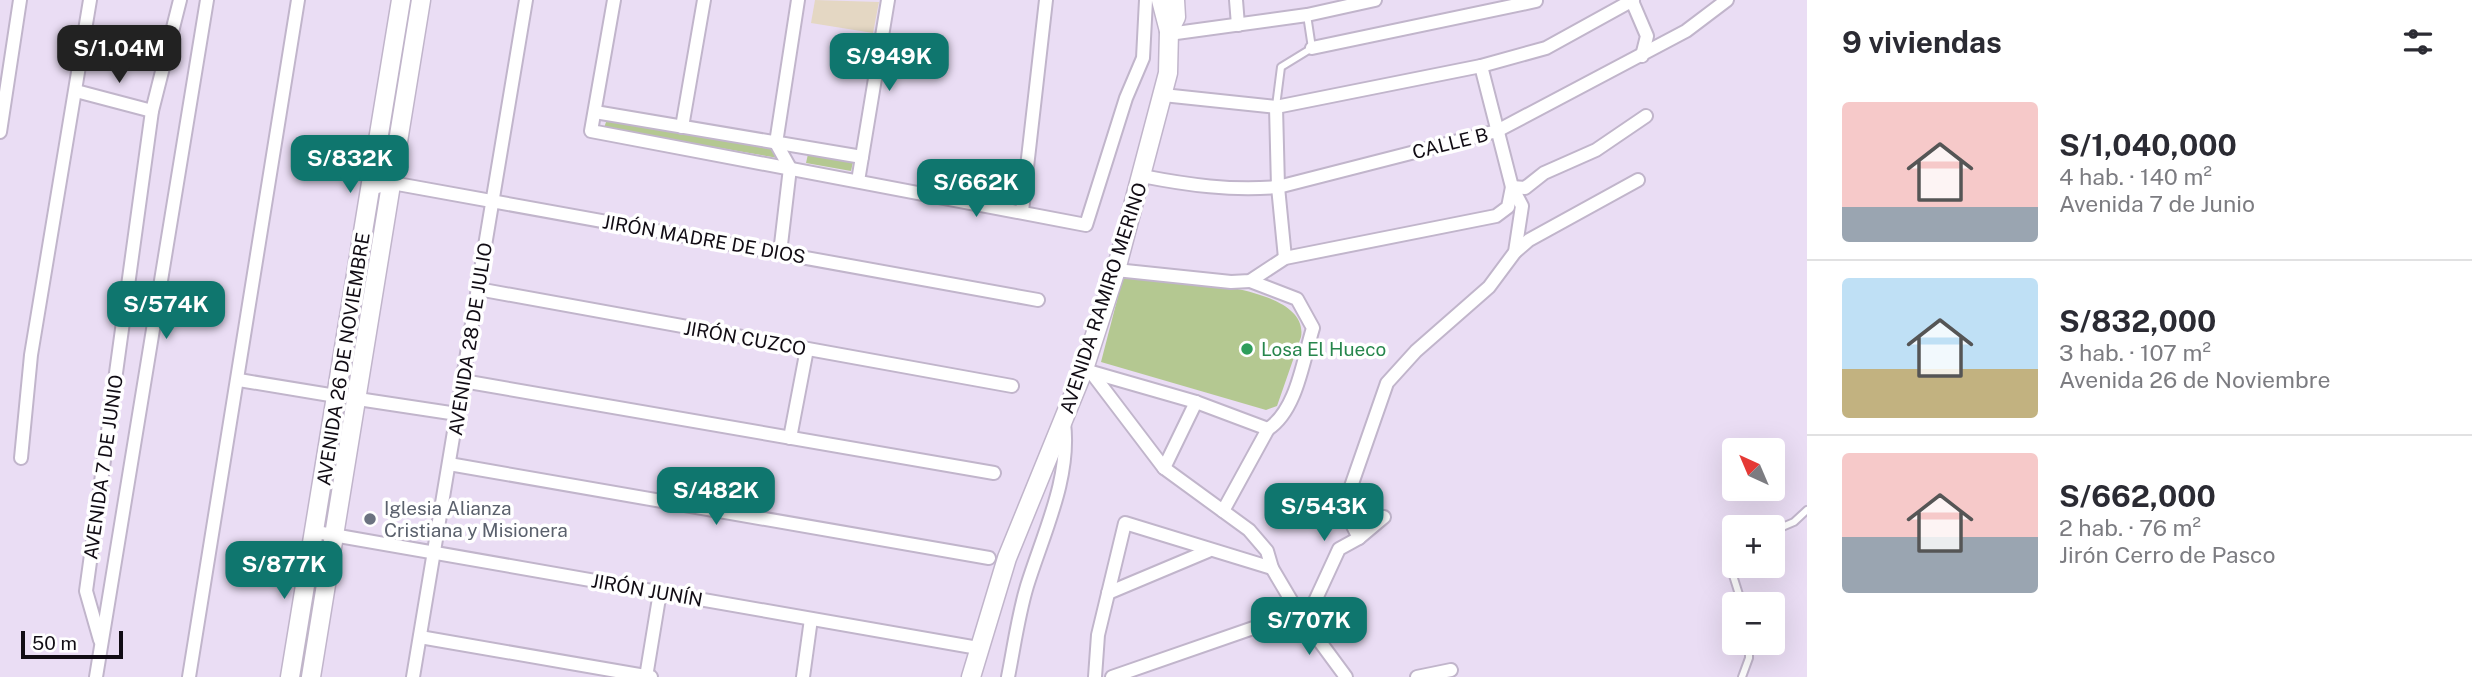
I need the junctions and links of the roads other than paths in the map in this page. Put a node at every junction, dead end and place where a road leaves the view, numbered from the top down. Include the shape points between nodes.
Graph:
1 (20, 0) edge
2 (90, 0) edge
3 (180, 0) edge
4 (207, 0) edge
5 (298, 0) edge
6 (401, 0) edge
7 (421, 0) edge
8 (526, 0) edge
9 (614, 0) edge
10 (704, 0) edge
11 (798, 0) edge
12 (888, 0) edge
13 (1046, 0) edge
14 (1146, 0) edge
15 (1161, 0) edge
16 (1175, 0) edge
17 (1236, 0) edge
18 (1306, 0) edge
19 (1375, 0) edge
20 (1632, 0) edge
21 (1727, 0) edge
22 (1536, 1) edge
23 (1307, 15) junction
24 (1238, 25) junction
25 (1169, 32) junction
26 (1312, 48) junction
27 (1642, 56) junction
28 (1481, 66) junction
29 (76, 91) junction
30 (1163, 95) junction
31 (1276, 107) junction
32 (152, 111) junction
33 (595, 112) junction
34 (1646, 116) dead end
35 (682, 127) junction
36 (1497, 131) junction
37 (0, 132) edge
38 (776, 142) junction
39 (862, 157) junction
40 (790, 168) junction
41 (1142, 176) junction
42 (1638, 180) dead end
43 (858, 181) junction
44 (392, 183) junction
45 (1278, 187) junction
46 (1512, 187) junction
47 (370, 189) junction
48 (492, 201) junction
49 (1022, 211) junction
50 (1515, 252) junction
51 (780, 253) junction
52 (1285, 258) junction
53 (1116, 270) junction
54 (1250, 281) junction
55 (478, 289) junction
56 (1038, 300) dead end
57 (807, 349) junction
58 (1088, 371) junction
59 (239, 380) junction
60 (463, 381) junction
61 (1012, 386) dead end
62 (336, 396) junction
63 (358, 399) junction
64 (1196, 402) junction
65 (457, 414) junction
66 (1064, 422) junction
67 (1268, 429) junction
68 (790, 438) junction
69 (21, 458) dead end
70 (449, 464) junction
71 (1164, 468) junction
72 (993, 473) dead end
73 (1807, 510) edge
74 (1223, 511) junction
75 (1384, 517) dead end
76 (1785, 526) edge
77 (316, 532) junction
78 (335, 536) junction
79 (1359, 538) junction
80 (1208, 551) junction
81 (434, 553) junction
82 (989, 558) dead end
83 (1272, 568) junction
84 (660, 592) junction
85 (1108, 593) junction
86 (1298, 612) junction
87 (811, 619) junction
88 (420, 636) junction
89 (101, 644) junction
90 (978, 648) junction
91 (1749, 655) edge
92 (1451, 670) dead end
93 (1138, 673) edge
94 (96, 677) edge
95 (189, 677) edge
96 (290, 677) edge
97 (311, 677) edge
98 (414, 677) edge
99 (648, 677) edge
100 (803, 677) edge
101 (971, 677) edge
102 (1007, 677) edge
103 (1095, 677) edge
104 (1112, 677) edge
105 (1346, 677) edge
106 (1417, 677) edge
107 (1742, 677) edge

1 - 37 street
2 - 29 street
3 - 32 street, AVENIDA 7 DE JUNIO
4 - 89 street, AVENIDA 7 DE JUNIO
5 - 59 street
6 - 47 main road, AVENIDA 26 DE NOVIEMBRE
7 - 44 main road, AVENIDA 26 DE NOVIEMBRE
8 - 48 street, AVENIDA 28 DE JULIO
9 - 33 street
10 - 35 street
11 - 38 street
12 - 39 street
13 - 49 street
14 - 49 street via 1146,48 1087,224
15 - 25 main road, AVENIDA RAMIRO MERINO
16 - 25 main road, AVENIDA RAMIRO MERINO via 1176,18
17 - 24 street
18 - 23 street
19 - 23 street
20 - 27 street via 1647,36
20 - 28 street via 1545,48
21 - 27 street, CALLE B
22 - 26 street
23 - 24 street
23 - 26 lane
24 - 25 street
25 - 30 main road, AVENIDA RAMIRO MERINO
26 - 31 lane via 1281,67
27 - 36 street, CALLE B
28 - 31 street
28 - 36 street
29 - 32 street
29 - 69 street via 31,355
30 - 31 street
30 - 41 main road, AVENIDA RAMIRO MERINO
31 - 45 street
32 - 89 street, AVENIDA 7 DE JUNIO via 86,591
33 - 35 street
33 - 40 street via 591,131
34 - 46 street via 1596,150 1545,173 1525,188
35 - 38 street
36 - 45 street, CALLE B
36 - 46 street
38 - 39 street
38 - 40 street
39 - 43 street
40 - 43 street
40 - 51 street
41 - 45 street, CALLE B via 1244,190
41 - 53 main road, AVENIDA RAMIRO MERINO
42 - 50 street
43 - 49 street
44 - 47 street, JIRÓN MADRE DE DIOS
44 - 48 street, JIRÓN MADRE DE DIOS
44 - 63 main road, AVENIDA 26 DE NOVIEMBRE
45 - 52 street
46 - 50 street via 1522,206
46 - 52 street via 1508,207 1496,216
47 - 62 main road, AVENIDA 26 DE NOVIEMBRE
48 - 51 street, JIRÓN MADRE DE DIOS
48 - 55 street, AVENIDA 28 DE JULIO
50 - 79 street via 1489,286 1387,383 1347,498 1348,514
51 - 56 street, JIRÓN MADRE DE DIOS
52 - 54 street
53 - 54 street
53 - 58 main road, AVENIDA RAMIRO MERINO
54 - 67 street via 1297,299 1313,328 1287,408 1280,421
55 - 57 street, JIRÓN CUZCO
55 - 60 street, AVENIDA 28 DE JULIO
57 - 61 street, JIRÓN CUZCO
57 - 68 street
58 - 64 street
58 - 66 main road, AVENIDA RAMIRO MERINO
58 - 71 street
59 - 62 street
59 - 95 street
60 - 65 street, AVENIDA 28 DE JULIO
60 - 68 street
62 - 77 main road, AVENIDA 26 DE NOVIEMBRE
63 - 65 street
63 - 78 main road, AVENIDA 26 DE NOVIEMBRE
64 - 67 street
64 - 71 street
65 - 70 street, AVENIDA 28 DE JULIO
66 - 90 main road, AVENIDA RAMIRO MERINO via 1007,558
66 - 102 street via 1066,450 1056,497 1026,589
67 - 74 street
68 - 72 street
70 - 81 street, AVENIDA 28 DE JULIO
70 - 82 street
71 - 74 street
73 - 76 lane
74 - 83 street via 1249,530 1267,551
75 - 79 street
77 - 78 street, JIRÓN JUNÍN
77 - 96 main road, AVENIDA 26 DE NOVIEMBRE
78 - 81 street, JIRÓN JUNÍN
78 - 97 main road, AVENIDA 26 DE NOVIEMBRE
79 - 86 street via 1339,549 1315,601
80 - 83 street
80 - 85 street
80 - 85 street via 1125,523
81 - 84 street, JIRÓN JUNÍN
81 - 88 street, AVENIDA 28 DE JULIO
83 - 86 street
84 - 87 street, JIRÓN JUNÍN
84 - 99 street
85 - 103 street
86 - 93 street
86 - 105 street
87 - 90 street, JIRÓN JUNÍN
87 - 100 street
88 - 98 street, AVENIDA 28 DE JULIO
88 - 99 street
89 - 94 street, AVENIDA 7 DE JUNIO
90 - 101 main road, AVENIDA RAMIRO MERINO
91 - 107 lane
92 - 106 street
93 - 104 street

